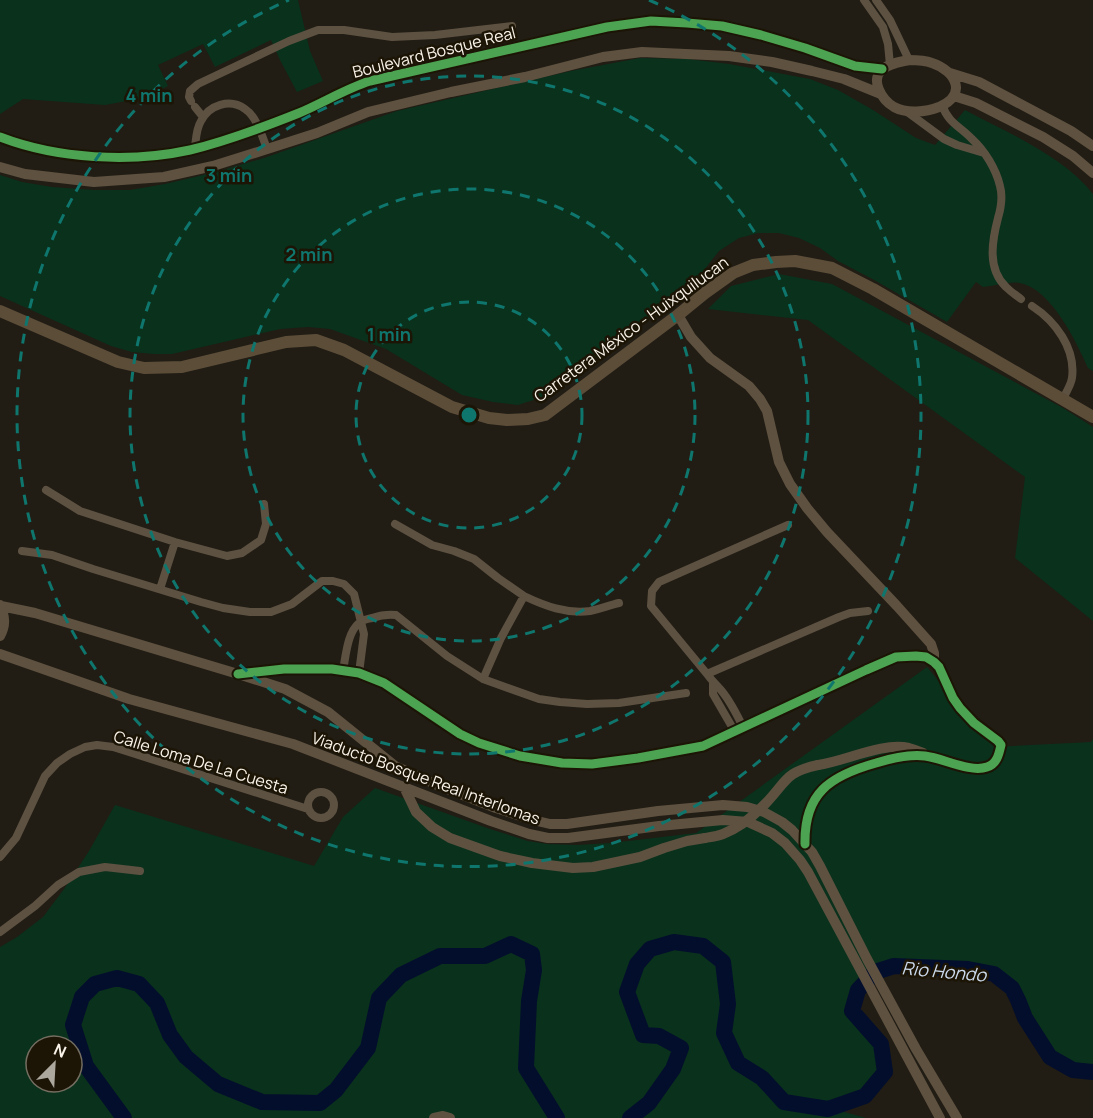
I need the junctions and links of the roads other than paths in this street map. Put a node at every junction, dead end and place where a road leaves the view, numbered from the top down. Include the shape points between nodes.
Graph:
1 (864, 0) edge
2 (876, 0) edge
3 (512, 26) dead end
4 (909, 60) junction
5 (886, 67) junction
6 (949, 72) junction
7 (881, 94) junction
8 (954, 96) junction
9 (942, 105) junction
10 (905, 110) junction
11 (203, 117) junction
12 (258, 129) junction
13 (0, 137) edge
14 (1093, 146) edge
15 (195, 148) junction
16 (267, 149) junction
17 (986, 154) junction
18 (0, 167) edge
19 (1093, 172) edge
20 (1021, 298) dead end
21 (1032, 306) dead end
22 (0, 311) edge
23 (678, 315) junction
24 (1062, 400) junction
25 (1093, 417) edge
26 (46, 490) dead end
27 (264, 504) dead end
28 (395, 524) dead end
29 (788, 525) dead end
30 (175, 542) junction
31 (22, 551) dead end
32 (160, 589) junction
33 (524, 596) junction
34 (619, 603) dead end
35 (0, 605) edge
36 (868, 611) dead end
37 (360, 622) junction
38 (0, 636) edge
39 (0, 654) edge
40 (934, 662) junction
41 (343, 670) junction
42 (358, 673) junction
43 (238, 674) junction
44 (707, 674) junction
45 (483, 679) junction
46 (686, 693) dead end
47 (739, 729) junction
48 (946, 762) junction
49 (404, 787) junction
50 (308, 809) dead end
51 (805, 844) junction
52 (0, 856) edge
53 (140, 871) dead end
54 (0, 932) edge
55 (434, 1118) edge
56 (450, 1118) edge
57 (940, 1118) edge
58 (957, 1118) edge

1 - 5 street via 883,27 888,45
2 - 4 street
3 - 11 street via 392,37 318,30 198,84 189,97
4 - 5 street
4 - 6 street via 931,62
5 - 7 street via 877,75
5 - 12 street, Boulevard Bosque Real via 855,66 722,26 651,21 607,27 370,81
6 - 8 street via 957,88
6 - 14 street via 979,82
7 - 10 street via 894,107
7 - 16 street via 844,80 772,62 642,52 603,57 368,112
8 - 9 street
8 - 19 street via 1043,137
9 - 10 street via 929,111
9 - 17 street via 946,116
10 - 17 street via 944,139
11 - 12 street via 216,106 236,104 252,116
11 - 15 street
12 - 15 street, Boulevard Bosque Real
12 - 16 street
13 - 15 street, Boulevard Bosque Real via 55,152 97,157 141,156
16 - 18 street via 213,166 130,180 94,182
17 - 20 street via 1001,188 992,259 1005,287
21 - 24 street via 1052,324 1070,354 1073,376
22 - 23 main road, Carretera México - Huixquilucan via 118,362 144,368 182,367 286,342 316,340 344,350 452,407 507,420 545,415
23 - 24 main road, Carretera México - Huixquilucan via 733,273 776,261 811,263 832,268 873,289
23 - 40 street via 710,358 760,399 767,411 779,462 790,484 827,532 931,645
24 - 25 main road, Carretera México - Huixquilucan
26 - 30 street via 80,511
27 - 30 street via 266,524 261,540 242,553 227,556
28 - 33 street via 432,545 474,559
29 - 44 street via 659,582 652,591 651,606
30 - 32 street
31 - 32 street via 52,555
32 - 37 street via 223,608 271,612 292,604 322,581 333,581 344,584 354,594
33 - 34 street via 564,610 590,611
33 - 45 street
35 - 38 street via 4,625
35 - 43 street, Viaducto Bosque Real Interlomas
36 - 44 street via 839,617
37 - 41 street via 352,632
37 - 42 street via 364,640
37 - 45 street via 380,615 396,615
39 - 49 street, Viaducto Bosque Real Interlomas via 129,699 293,744
40 - 47 street via 926,657 896,657
40 - 48 street via 960,708 1001,745 998,758 986,768
41 - 42 street
41 - 43 street via 284,669
42 - 47 street via 384,683 479,743 520,756 562,763 592,764 703,746
43 - 51 street, Viaducto Bosque Real Interlomas via 285,689 328,712 395,766 533,820 567,824 691,808 747,807 782,822
44 - 47 street via 729,701
45 - 46 street via 540,699 578,704 619,703
48 - 49 street, bridge via 908,747 885,748 805,768 790,775 766,803 722,834 640,857 573,868 500,856 450,838 416,812
48 - 51 street via 907,755 858,768 832,780 808,811
49 - 57 street, Viaducto Bosque Real Interlomas via 491,821 548,838 723,820 748,822 772,833 808,872
50 - 52 street, Calle Loma De La Cuesta via 97,745 70,753 45,776 16,838
51 - 58 street, Viaducto Bosque Real Interlomas
53 - 54 street via 105,867 79,872
55 - 56 street

